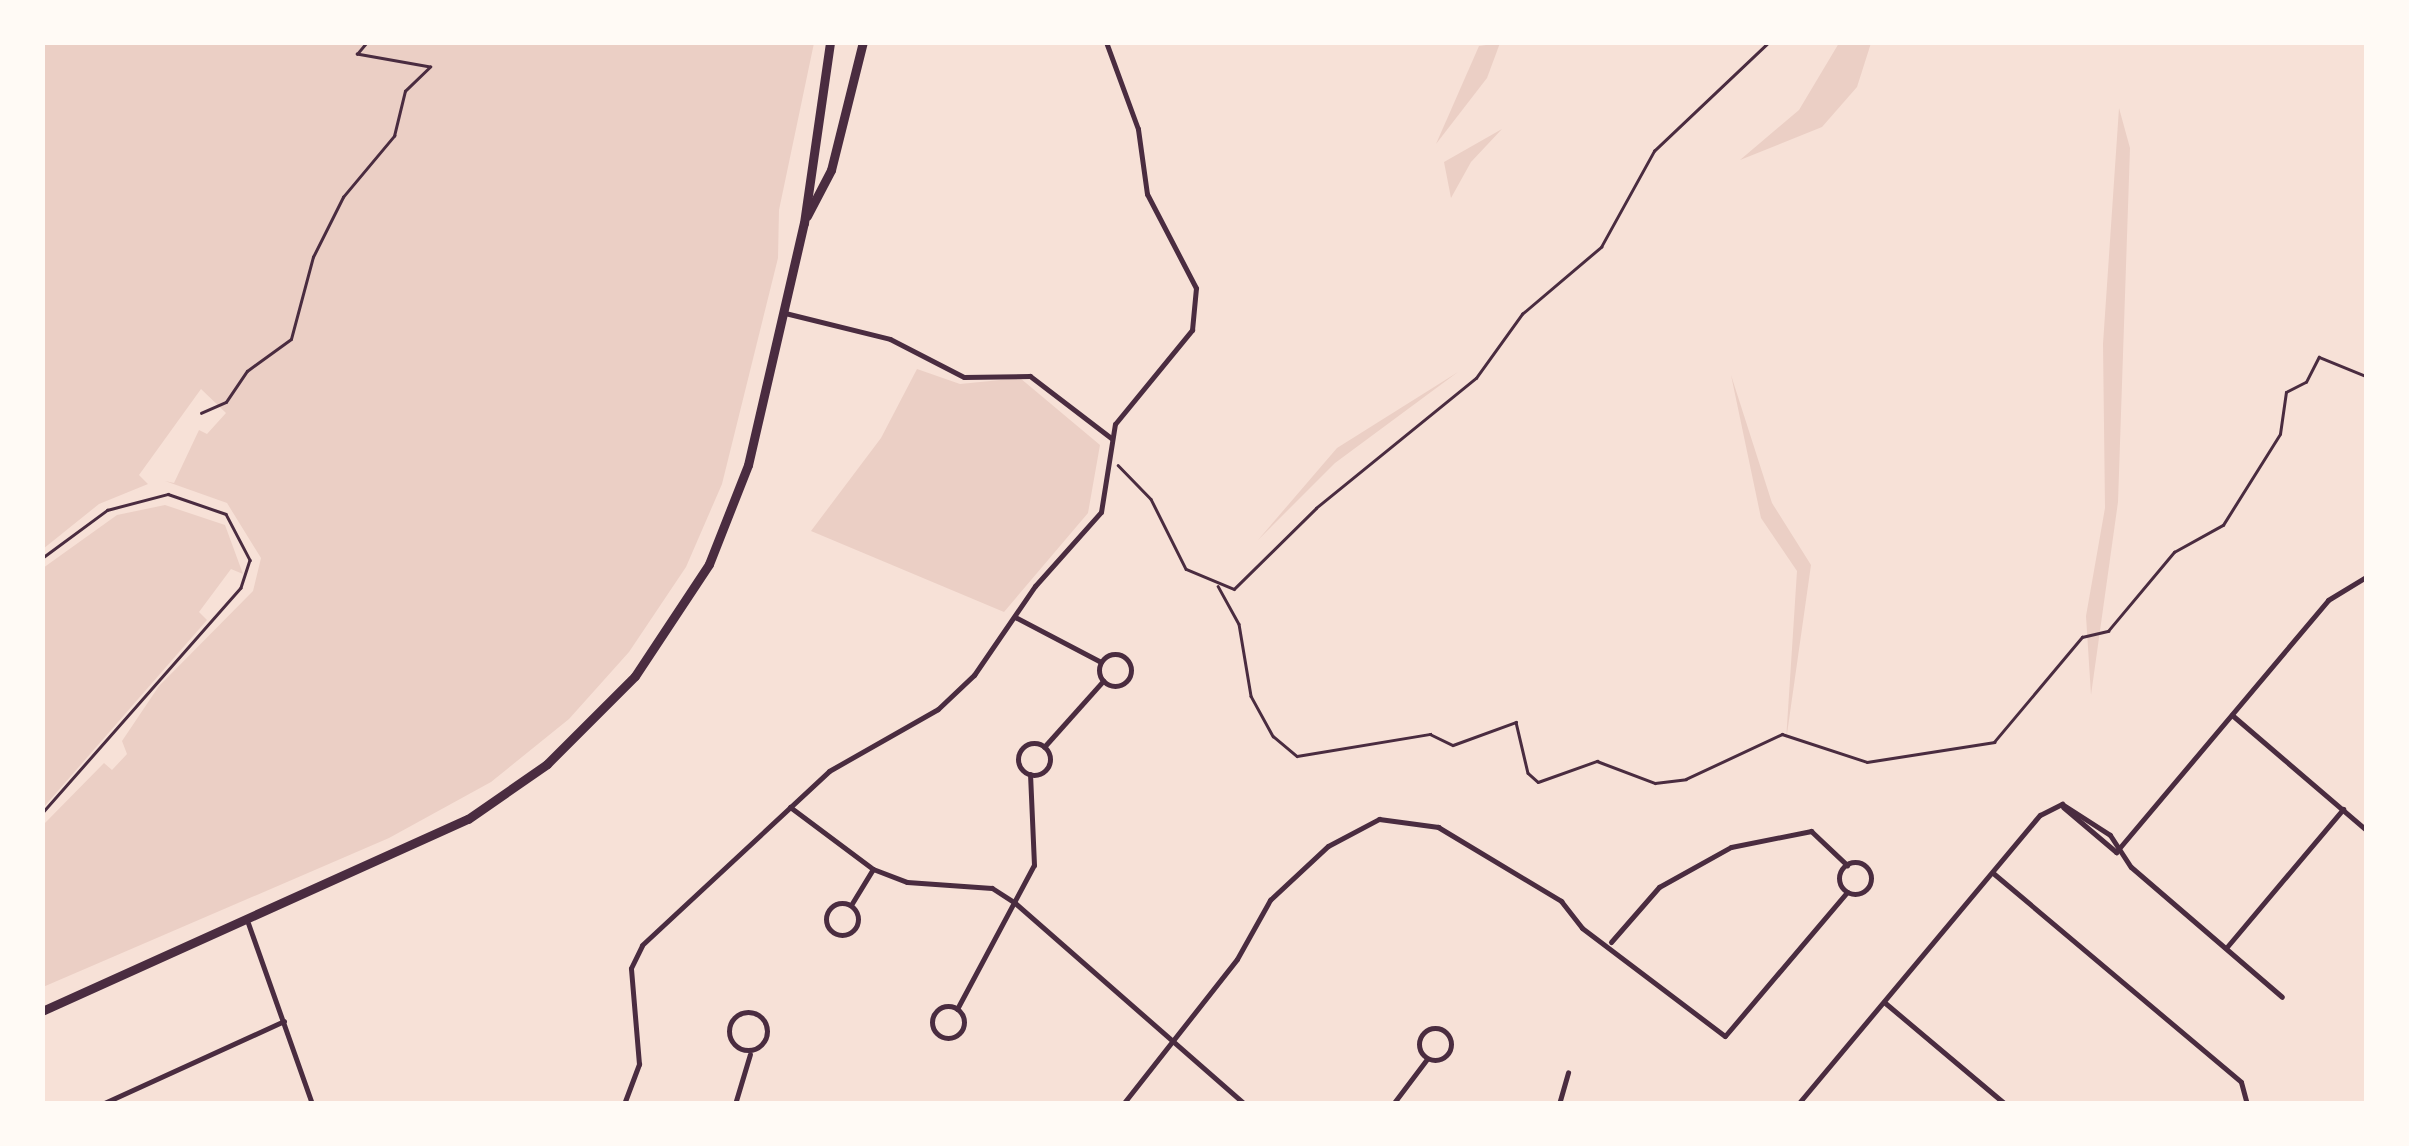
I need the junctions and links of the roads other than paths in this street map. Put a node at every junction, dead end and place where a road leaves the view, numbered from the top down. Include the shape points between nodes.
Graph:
1 (830, 42) edge
2 (862, 42) edge
3 (1106, 42) edge
4 (804, 223) junction
5 (786, 313) junction
6 (1111, 438) junction
7 (42, 558) edge
8 (2366, 578) edge
9 (1015, 618) junction
10 (1101, 662) junction
11 (1103, 680) junction
12 (2232, 715) junction
13 (1044, 747) junction
14 (1030, 774) junction
15 (2062, 804) junction
16 (790, 807) junction
17 (2343, 809) junction
18 (42, 814) edge
19 (2366, 830) edge
20 (2116, 852) junction
21 (1846, 864) junction
22 (873, 869) junction
23 (1993, 874) junction
24 (1847, 892) junction
25 (1016, 903) junction
26 (851, 906) junction
27 (248, 923) junction
28 (1611, 942) junction
29 (2226, 948) junction
30 (2282, 997) dead end
31 (1884, 1002) junction
32 (957, 1009) junction
33 (42, 1011) edge
34 (284, 1021) junction
35 (1176, 1038) junction
36 (750, 1053) junction
37 (1428, 1058) junction
38 (1568, 1072) dead end
39 (79, 1104) edge
40 (102, 1104) edge
41 (312, 1104) edge
42 (624, 1104) edge
43 (735, 1104) edge
44 (1123, 1104) edge
45 (1245, 1104) edge
46 (1392, 1104) edge
47 (1559, 1104) edge
48 (1798, 1104) edge
49 (2005, 1104) edge
50 (2246, 1104) edge

1 - 4 main road
2 - 4 main road via 831,170
3 - 6 street via 1138,129 1146,194 1196,288 1192,330
4 - 5 main road
5 - 6 street via 890,338 964,377 1030,376
5 - 27 main road via 729,522 636,676 562,752 488,808
6 - 9 street via 1102,512
7 - 18 lane via 107,510 168,494 226,514 250,560 241,588
8 - 12 street via 2328,600
9 - 10 street
9 - 16 street via 956,694 829,771
10 - 11 street
10 - 11 street via 1119,655 1130,666 1123,684
11 - 13 street
12 - 17 street
12 - 20 street
13 - 14 street via 1048,767
13 - 14 street via 1019,754
14 - 25 street via 1034,865
15 - 20 street
15 - 20 street via 2110,836
15 - 23 street via 2040,815
16 - 22 street
16 - 42 street via 642,945 631,968 639,1064
17 - 19 street
17 - 29 street
20 - 29 street
21 - 24 street via 1839,880
21 - 24 street via 1870,876 1864,891
21 - 28 street via 1811,831 1731,847 1659,887
22 - 25 street via 906,882 992,888
22 - 26 street
23 - 31 street
23 - 50 street via 2249,1094
24 - 28 street via 1726,1036
25 - 32 street
25 - 35 street
26 - 26 street via 829,910 835,933 857,924
27 - 33 main road
27 - 34 street
28 - 35 street via 1438,827 1396,818 1355,828 1295,874
29 - 30 street
31 - 48 street
31 - 49 street
32 - 32 street via 935,1014 941,1036 963,1028
34 - 40 street
34 - 41 street
35 - 44 street
35 - 45 street
36 - 36 street via 765,1036 756,1014 740,1010 731,1027
36 - 43 street
37 - 37 street via 1450,1050 1444,1031 1422,1036
37 - 46 street
38 - 47 street
39 - 40 street

